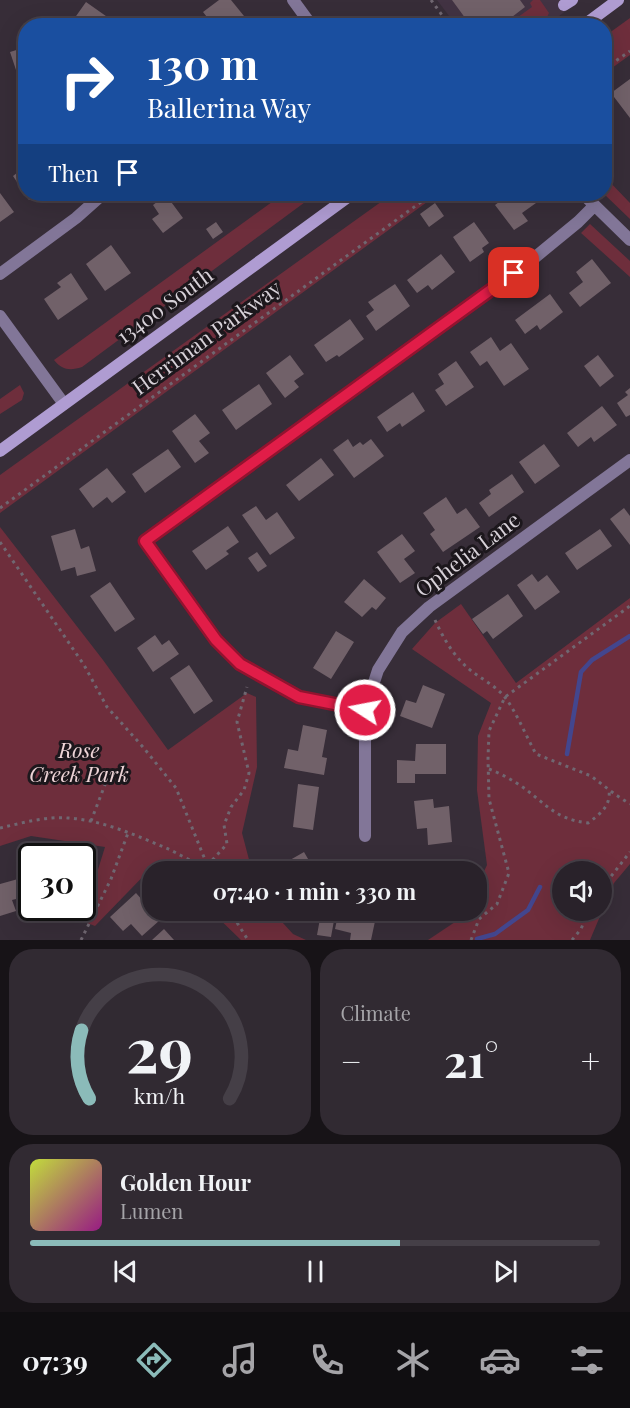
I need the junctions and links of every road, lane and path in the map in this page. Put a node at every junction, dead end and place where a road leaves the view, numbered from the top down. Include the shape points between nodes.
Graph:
1 (293, 0) edge
2 (431, 0) edge
3 (618, 0) edge
4 (306, 18) edge
5 (444, 18) edge
6 (594, 18) edge
7 (630, 51) edge
8 (612, 63) edge
9 (95, 201) edge
10 (342, 201) edge
11 (422, 201) edge
12 (589, 201) edge
13 (594, 206) junction
14 (630, 240) edge
15 (0, 274) edge
16 (0, 316) edge
17 (64, 404) junction
18 (0, 451) edge
19 (630, 460) edge
20 (0, 508) edge
21 (0, 542) edge
22 (630, 606) edge
23 (435, 620) dead end
24 (247, 687) dead end
25 (505, 697) junction
26 (365, 710) junction
27 (489, 768) junction
28 (106, 782) dead end
29 (609, 790) junction
30 (630, 804) edge
31 (91, 821) junction
32 (0, 828) edge
33 (129, 833) junction
34 (365, 836) dead end
35 (630, 852) edge
36 (194, 861) edge
37 (205, 861) edge
38 (212, 861) edge
39 (612, 875) edge
40 (235, 921) edge
41 (584, 921) edge
42 (81, 940) edge
43 (248, 940) edge
44 (471, 940) edge
45 (572, 940) edge

1 - 4 street
2 - 5 path
3 - 6 main road
7 - 8 path
9 - 15 street
10 - 17 main road, 13400 South
11 - 20 path, Herriman Parkway
12 - 13 street
13 - 14 street
13 - 26 street via 533,259 145,541 216,640 240,664 299,697
16 - 17 street
17 - 18 main road, 13400 South
19 - 26 street, Ophelia Lane via 429,607 402,632 378,670
21 - 37 path via 84,665 107,707 176,788
22 - 25 path
23 - 25 path via 460,661
24 - 38 path via 237,722 249,773 224,825 227,844
25 - 27 path via 489,731
25 - 29 path via 536,754 591,776
26 - 34 street, Ophelia Lane
27 - 29 path via 572,821 588,823 602,813 610,798
27 - 44 path via 489,799 509,873 497,904 479,919
28 - 31 path
29 - 30 path
31 - 32 path via 28,821
31 - 33 path
33 - 36 path
33 - 42 path
35 - 39 path
40 - 43 path
41 - 45 path

